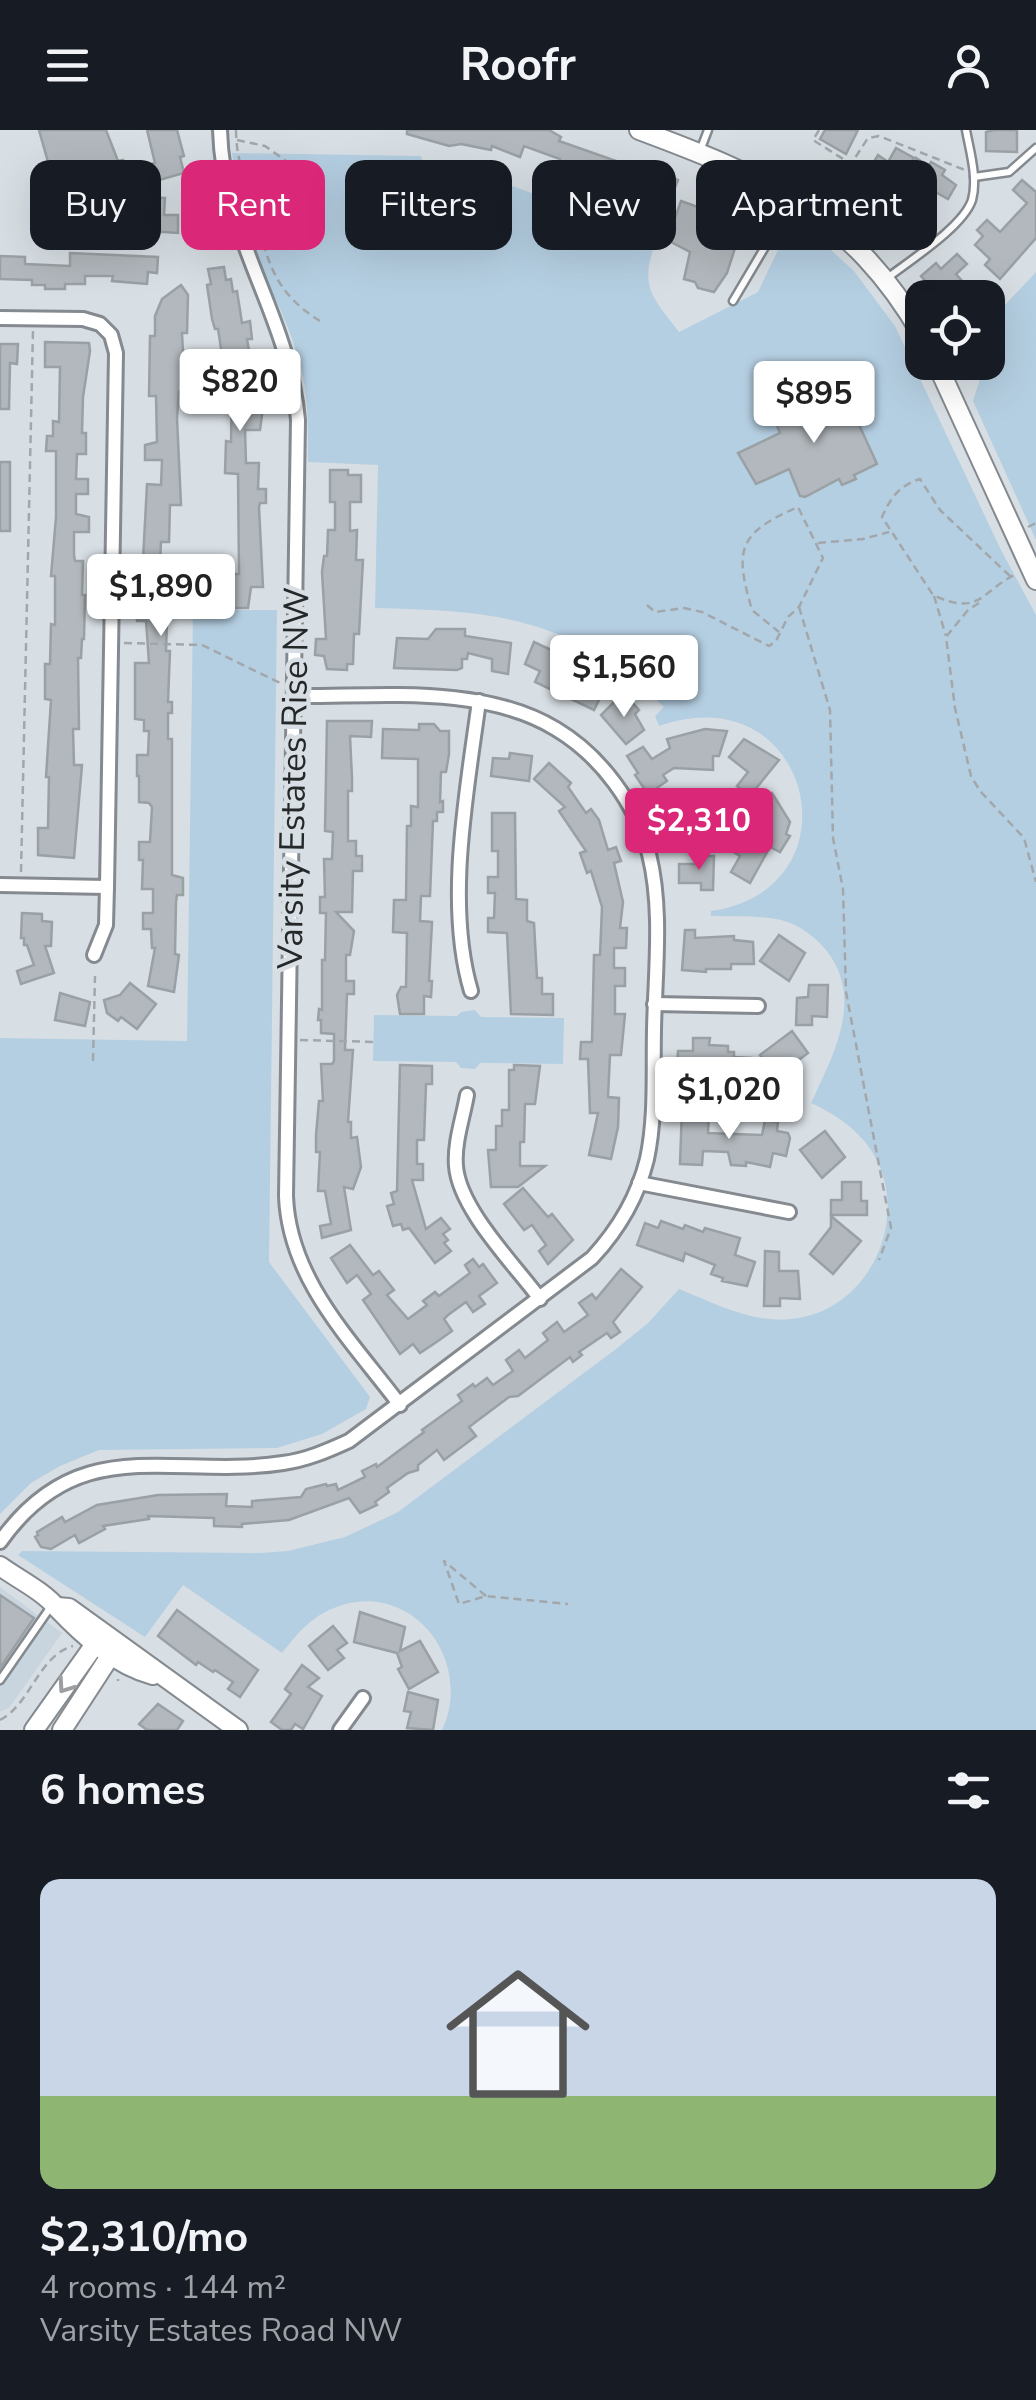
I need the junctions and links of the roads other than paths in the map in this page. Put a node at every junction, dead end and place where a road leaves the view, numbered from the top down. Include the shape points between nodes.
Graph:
1 (220, 130) edge
2 (639, 130) edge
3 (708, 130) edge
4 (966, 130) edge
5 (1036, 148) edge
6 (699, 152) junction
7 (719, 160) edge
8 (974, 177) junction
9 (763, 250) edge
10 (857, 250) edge
11 (885, 280) junction
12 (732, 301) dead end
13 (905, 310) edge
14 (0, 318) edge
15 (944, 380) edge
16 (1036, 580) edge
17 (289, 690) junction
18 (479, 700) junction
19 (712, 815) dead end
20 (642, 836) junction
21 (0, 885) edge
22 (107, 887) junction
23 (94, 955) dead end
24 (471, 991) dead end
25 (654, 1004) junction
26 (758, 1006) dead end
27 (467, 1096) dead end
28 (639, 1183) junction
29 (790, 1212) dead end
30 (540, 1299) junction
31 (400, 1405) junction
32 (0, 1542) edge
33 (0, 1566) edge
34 (55, 1606) junction
35 (107, 1643) junction
36 (0, 1680) edge
37 (363, 1698) dead end
38 (230, 1728) edge
39 (34, 1730) edge
40 (62, 1730) edge
41 (340, 1730) edge

1 - 17 street, Varsity Estates Rise NW via 232,212 282,339 296,400
2 - 6 street
3 - 6 lane
4 - 8 lane
5 - 8 lane via 1009,172
6 - 7 street
8 - 11 lane via 973,197 959,220
9 - 12 lane
10 - 11 street
11 - 13 street
14 - 22 street via 91,320 115,344
15 - 16 street
17 - 18 street
17 - 31 street, Varsity Estates Rise NW via 286,1196 292,1242 307,1280
18 - 20 street via 533,716 589,754 620,790
18 - 24 street via 460,875 460,943
19 - 20 street via 674,820
20 - 25 street via 656,900
21 - 22 street
22 - 23 street via 106,925
25 - 26 street
25 - 28 street via 652,1121
27 - 30 street via 456,1154 460,1186
28 - 29 street
28 - 30 street via 602,1247
30 - 31 street
31 - 32 street via 349,1441 295,1461 130,1464 84,1475 50,1492
33 - 34 street
34 - 35 street via 68,1608
34 - 36 lane
35 - 38 street
35 -> 39 street
35 - 40 street
37 - 41 street

